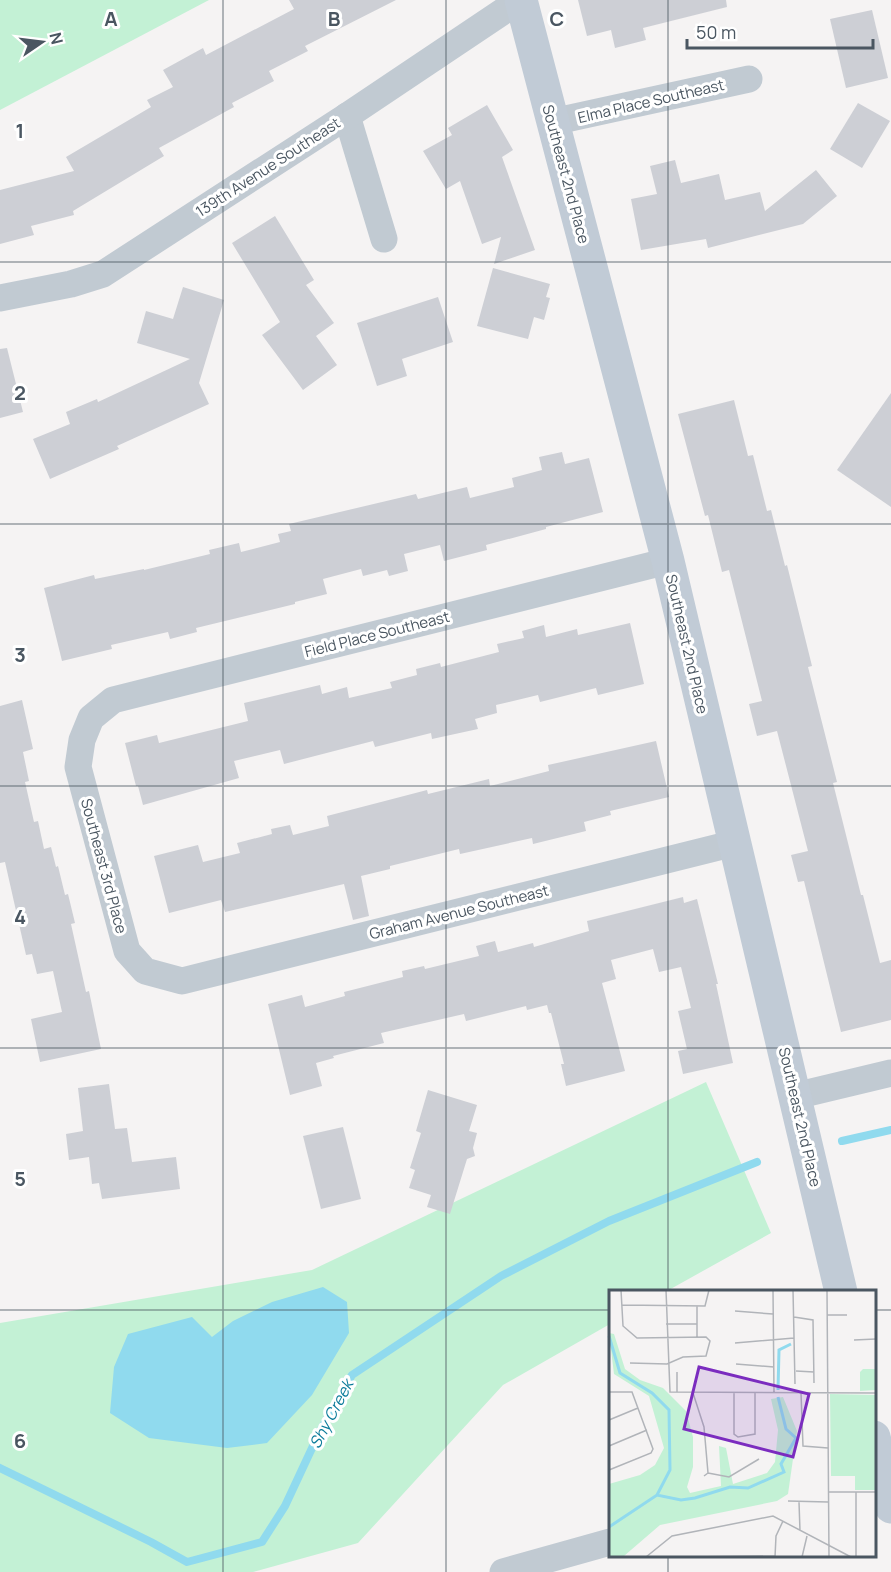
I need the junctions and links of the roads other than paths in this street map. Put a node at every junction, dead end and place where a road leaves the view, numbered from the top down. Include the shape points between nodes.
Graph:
1 (520, 0) edge
2 (749, 78) dead end
3 (347, 116) junction
4 (552, 122) junction
5 (384, 239) dead end
6 (0, 298) edge
7 (668, 561) junction
8 (91, 718) joint
9 (735, 843) junction
10 (182, 981) joint
11 (891, 1073) edge
12 (795, 1096) junction
13 (841, 1290) edge
14 (877, 1458) edge
15 (891, 1507) edge
16 (609, 1542) edge
17 (503, 1572) edge

1 - 3 street, 139th Avenue Southeast
1 - 4 street, Southeast 2nd Place
2 - 4 street, Elma Place Southeast
3 - 5 street
3 - 6 street, 139th Avenue Southeast via 103,274
4 - 7 street, Southeast 2nd Place
7 - 8 street, Field Place Southeast via 113,700
7 - 9 street, Southeast 2nd Place
8 - 10 street, Southeast 3rd Place via 82,740 78,767 127,951 145,972
9 - 10 street, Graham Avenue Southeast
9 - 12 street, Southeast 2nd Place
11 - 12 street
12 - 13 street, Southeast 2nd Place
14 - 15 street
16 - 17 street

